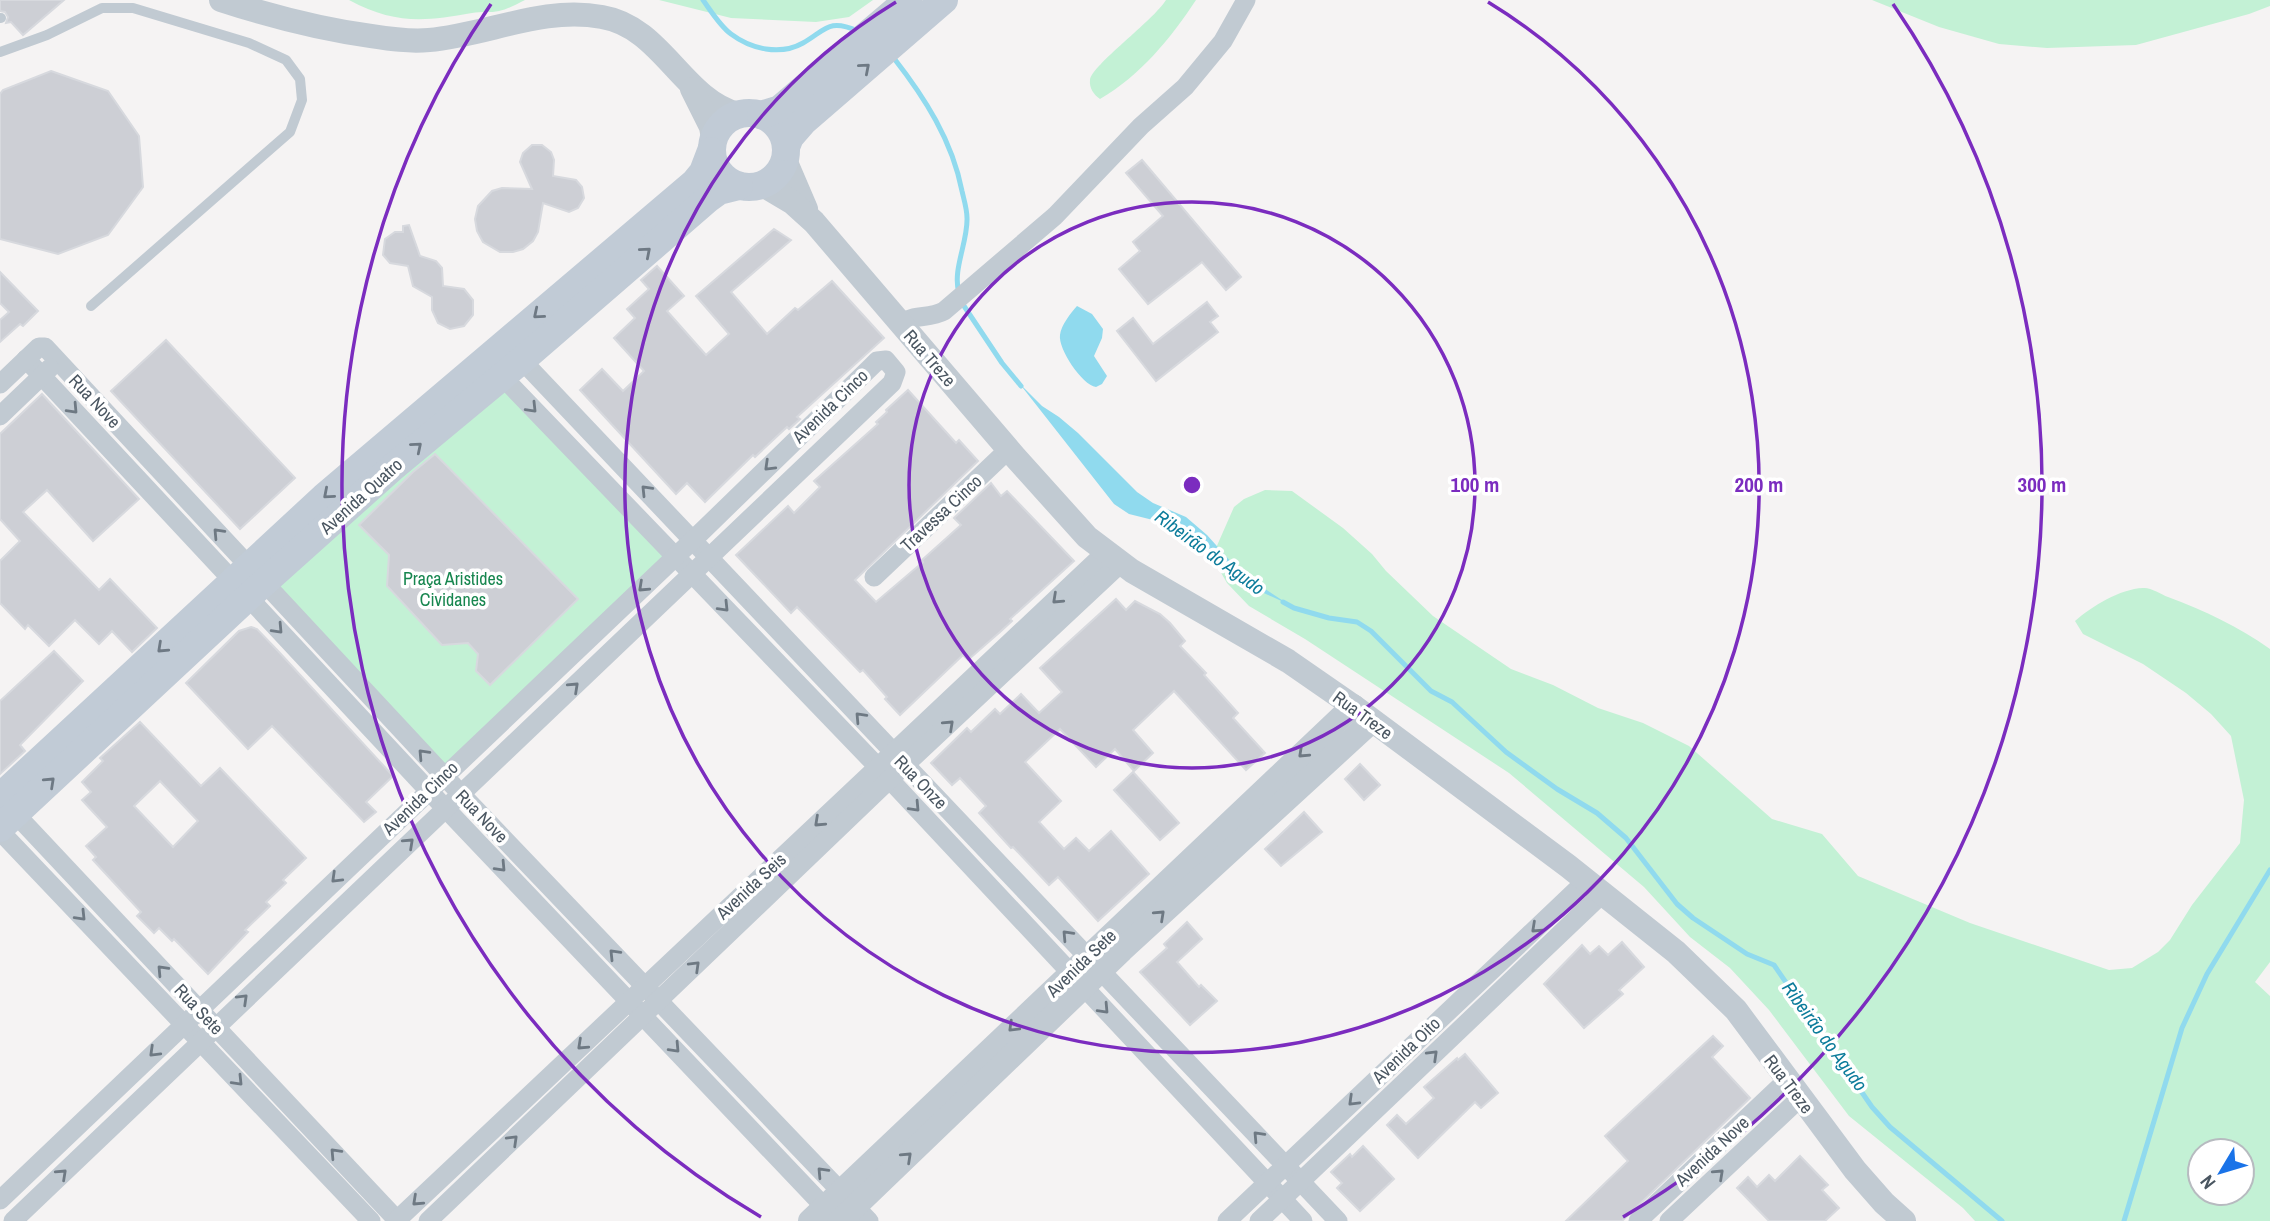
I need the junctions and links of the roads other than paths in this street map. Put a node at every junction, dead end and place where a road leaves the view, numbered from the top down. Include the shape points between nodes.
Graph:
1 (221, 0) edge
2 (944, 0) edge
3 (1246, 0) edge
4 (901, 17) edge
5 (0, 52) edge
6 (686, 79) junction
7 (818, 93) junction
8 (750, 115) junction
9 (712, 145) junction
10 (785, 154) junction
11 (751, 185) junction
12 (814, 222) junction
13 (607, 271) junction
14 (91, 306) dead end
15 (901, 323) junction
16 (34, 353) junction
17 (503, 359) junction
18 (58, 360) junction
19 (42, 375) junction
20 (0, 384) edge
21 (0, 416) edge
22 (1009, 449) junction
23 (693, 540) junction
24 (676, 556) junction
25 (1114, 558) junction
26 (709, 559) junction
27 (693, 575) junction
28 (874, 577) dead end
29 (249, 582) junction
30 (1363, 713) junction
31 (899, 758) junction
32 (883, 773) junction
33 (444, 776) junction
34 (428, 790) junction
35 (461, 794) junction
36 (445, 808) junction
37 (3, 814) edge
38 (78, 880) junction
39 (1594, 888) junction
40 (760, 891) junction
41 (62, 896) junction
42 (287, 925) junction
43 (133, 939) junction
44 (303, 943) junction
45 (118, 955) junction
46 (1086, 971) junction
47 (645, 986) junction
48 (659, 1000) junction
49 (628, 1002) junction
50 (200, 1009) junction
51 (644, 1015) junction
52 (184, 1024) junction
53 (215, 1026) junction
54 (200, 1041) junction
55 (542, 1083) junction
56 (1793, 1089) junction
57 (557, 1098) junction
58 (755, 1102) junction
59 (738, 1116) junction
60 (316, 1133) junction
61 (477, 1144) junction
62 (301, 1147) junction
63 (492, 1160) junction
64 (1286, 1165) junction
65 (1301, 1181) junction
66 (1268, 1183) junction
67 (1283, 1199) junction
68 (0, 1200) edge
69 (839, 1213) edge
70 (13, 1221) edge
71 (371, 1221) edge
72 (397, 1221) edge
73 (428, 1221) edge
74 (1227, 1221) edge
75 (1259, 1221) edge
76 (1303, 1221) edge
77 (1338, 1221) edge
78 (1638, 1221) edge
79 (1669, 1221) edge
80 (1904, 1221) edge

1 - 6 street via 335,30 404,40 444,38 548,15 601,16 635,29
2 - 4 main road
3 - 15 street via 1223,41 1185,87 1055,216 944,311
4 - 7 main road
5 - 14 lane via 102,8 133,8 249,43 286,60 300,79 302,100 290,132
6 - 8 street via 714,102
6 - 9 street via 711,127
7 - 8 main road via 780,109
7 - 10 main road
8 - 9 main road via 726,120
8 - 10 main road via 777,126 784,137
9 - 11 main road via 714,164 721,175
9 - 13 main road, Avenida Quatro via 694,183
10 - 11 main road via 781,170
10 - 12 street, Rua Treze via 799,197
11 - 12 street, Rua Treze via 793,203
13 -> 11 main road, Avenida Quatro via 719,191
12 - 15 street, Rua Treze
13 - 17 main road, Avenida Quatro
15 - 22 street, Rua Treze
16 - 18 street, Rua Nove
16 - 19 street, Rua Nove
16 - 20 street
23 -> 17 street, Rua Onze
17 -> 24 street, Rua Onze
17 - 29 main road, Avenida Quatro via 324,497
18 - 19 street
29 -> 18 street, Rua Nove
19 - 21 street
19 -> 29 street, Rua Nove
22 - 25 street, Rua Treze via 1074,524
22 - 28 street, Travessa Cinco
23 - 24 street, Avenida Cinco
23 - 26 street, Rua Onze
26 -> 23 street, Avenida Cinco via 892,383 896,372 891,364 877,361
24 - 27 street, Rua Onze
24 -> 33 street, Avenida Cinco
25 - 30 street, Rua Treze via 1288,661
25 - 31 street, Avenida Seis
26 - 27 street, Avenida Cinco
31 -> 26 street, Rua Onze
27 -> 32 street, Rua Onze
35 -> 27 street, Avenida Cinco
33 -> 29 street, Rua Nove
29 -> 34 street, Rua Nove
29 - 37 main road, Avenida Quatro
30 - 39 street, Rua Treze
30 - 46 street, Avenida Sete
31 - 32 street, Avenida Seis
46 -> 31 street, Rua Onze
32 - 40 street, Avenida Seis
32 -> 46 street, Rua Onze
33 - 34 street, Avenida Cinco
33 - 35 street, Rua Nove
34 - 36 street, Rua Nove
34 -> 42 street, Avenida Cinco
35 - 36 street, Avenida Cinco
47 -> 35 street, Rua Nove
44 -> 36 street, Avenida Cinco
36 -> 49 street, Rua Nove
37 - 38 street, Rua Sete
37 - 41 street, Rua Sete
38 - 41 street
38 - 43 street, Rua Sete
39 - 56 street, Rua Treze via 1713,985
39 -> 64 street, Avenida Oito
65 -> 39 street, Avenida Oito
40 - 47 street, Avenida Seis
48 -> 40 street, Avenida Seis
41 -> 45 street, Rua Sete
42 - 44 street
42 - 50 street, Avenida Cinco
43 - 45 street
50 -> 43 street, Rua Sete
53 -> 44 street, Avenida Cinco
45 - 52 street, Rua Sete
64 -> 46 street, Rua Onze
46 -> 66 street, Rua Onze
46 - 69 street, Avenida Sete
47 - 48 street, Rua Nove
47 - 49 street, Avenida Seis
48 - 51 street, Avenida Seis
48 - 58 street, Rua Nove
49 - 51 street, Rua Nove
49 -> 55 street, Avenida Seis
50 - 52 street, Avenida Cinco
50 - 53 street, Rua Sete
51 - 57 street, Avenida Seis
51 -> 59 street, Rua Nove
52 - 54 street, Rua Sete
52 -> 68 street, Avenida Cinco
53 - 54 street, Avenida Cinco
53 - 60 street, Rua Sete
54 -> 62 street, Rua Sete
70 -> 54 street, Avenida Cinco
55 - 57 street
55 - 61 street, Avenida Seis
56 - 78 street, Avenida Nove
79 -> 56 street, Avenida Nove
56 - 80 street, Rua Treze via 1855,1170
63 -> 57 street, Avenida Seis
58 - 59 street
69 -> 58 street, Rua Nove
59 - 69 street, Rua Nove
60 - 62 street
72 -> 60 street, Rua Sete
61 - 63 street
61 -> 72 street, Avenida Seis
62 - 71 street, Rua Sete
63 - 73 street, Avenida Seis
64 - 65 street, Rua Onze
64 - 66 street, Avenida Oito
65 - 67 street, Avenida Oito
65 - 77 street, Rua Onze
66 - 67 street, Rua Onze
66 - 74 street, Avenida Oito
67 - 75 street, Avenida Oito
67 - 76 street, Rua Onze

